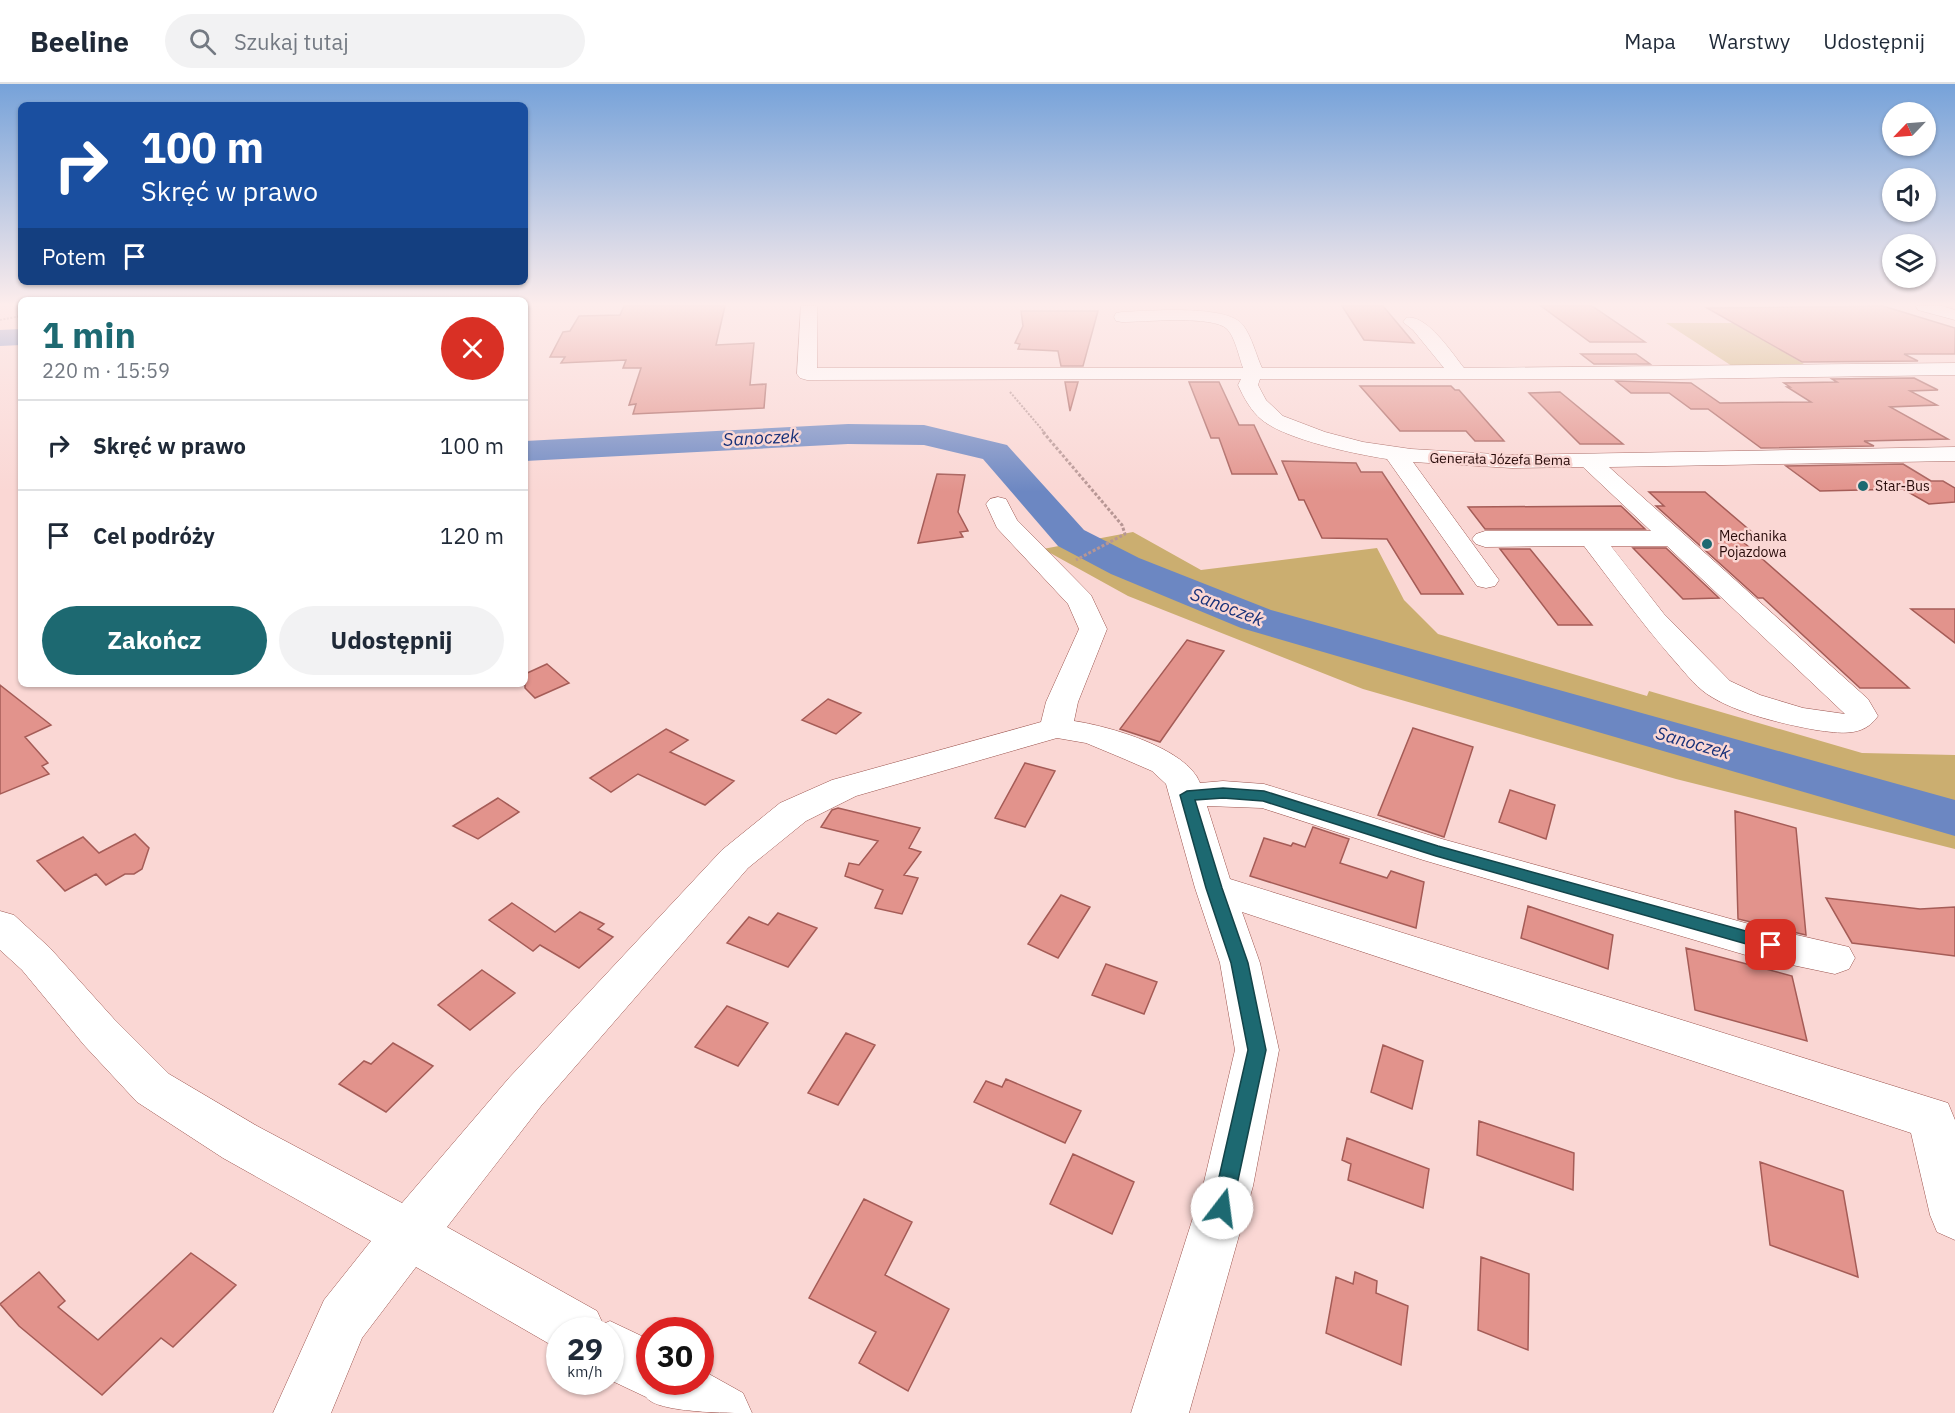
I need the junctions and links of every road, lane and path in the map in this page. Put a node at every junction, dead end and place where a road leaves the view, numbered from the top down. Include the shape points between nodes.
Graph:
1 (807, 368) edge
2 (1252, 368) edge
3 (1455, 368) edge
4 (1955, 369) edge
5 (1254, 372) junction
6 (995, 373) junction
7 (1459, 373) junction
8 (1395, 454) junction
9 (1955, 454) edge
10 (1588, 460) junction
11 (998, 504) dead end
12 (1673, 538) junction
13 (1485, 539) dead end
14 (1592, 539) junction
15 (1082, 556) dead end
16 (1486, 580) dead end
17 (1056, 728) junction
18 (1187, 795) junction
19 (1214, 888) junction
20 (0, 926) edge
21 (1835, 958) dead end
22 (1955, 1215) edge
23 (409, 1234) junction
24 (555, 1317) edge
25 (691, 1395) edge
26 (302, 1413) edge
27 (723, 1413) edge
28 (1160, 1413) edge

1 - 6 street via 807,374
2 - 5 street, Generała Józefa Bema
3 - 7 street
4 - 7 street
5 - 6 street
5 - 7 street
5 - 8 street, Generała Józefa Bema via 1248,385 1261,409 1274,419 1310,434
6 - 15 path via 1122,525 1125,534
8 - 10 street, Generała Józefa Bema
8 - 16 street
9 - 10 street, Generała Józefa Bema
10 - 12 street
11 - 17 street via 1006,523 1081,601 1093,629 1062,702
12 - 14 street
12 - 14 street via 1857,706 1862,716 1857,722 1844,724 1800,717 1749,702 1719,688 1654,620
13 - 14 street
17 - 18 street via 1093,734 1164,763 1182,779
17 - 23 street via 844,788 793,812 735,859 676,923 525,1092
18 - 19 street
18 - 21 street via 1264,796 1436,851 1749,940
19 - 22 street via 1931,1118
19 - 28 street via 1240,963 1257,1050 1228,1186
20 - 23 street via 36,959 153,1088 240,1142
23 - 24 street
23 - 26 street via 343,1319
25 - 27 street

